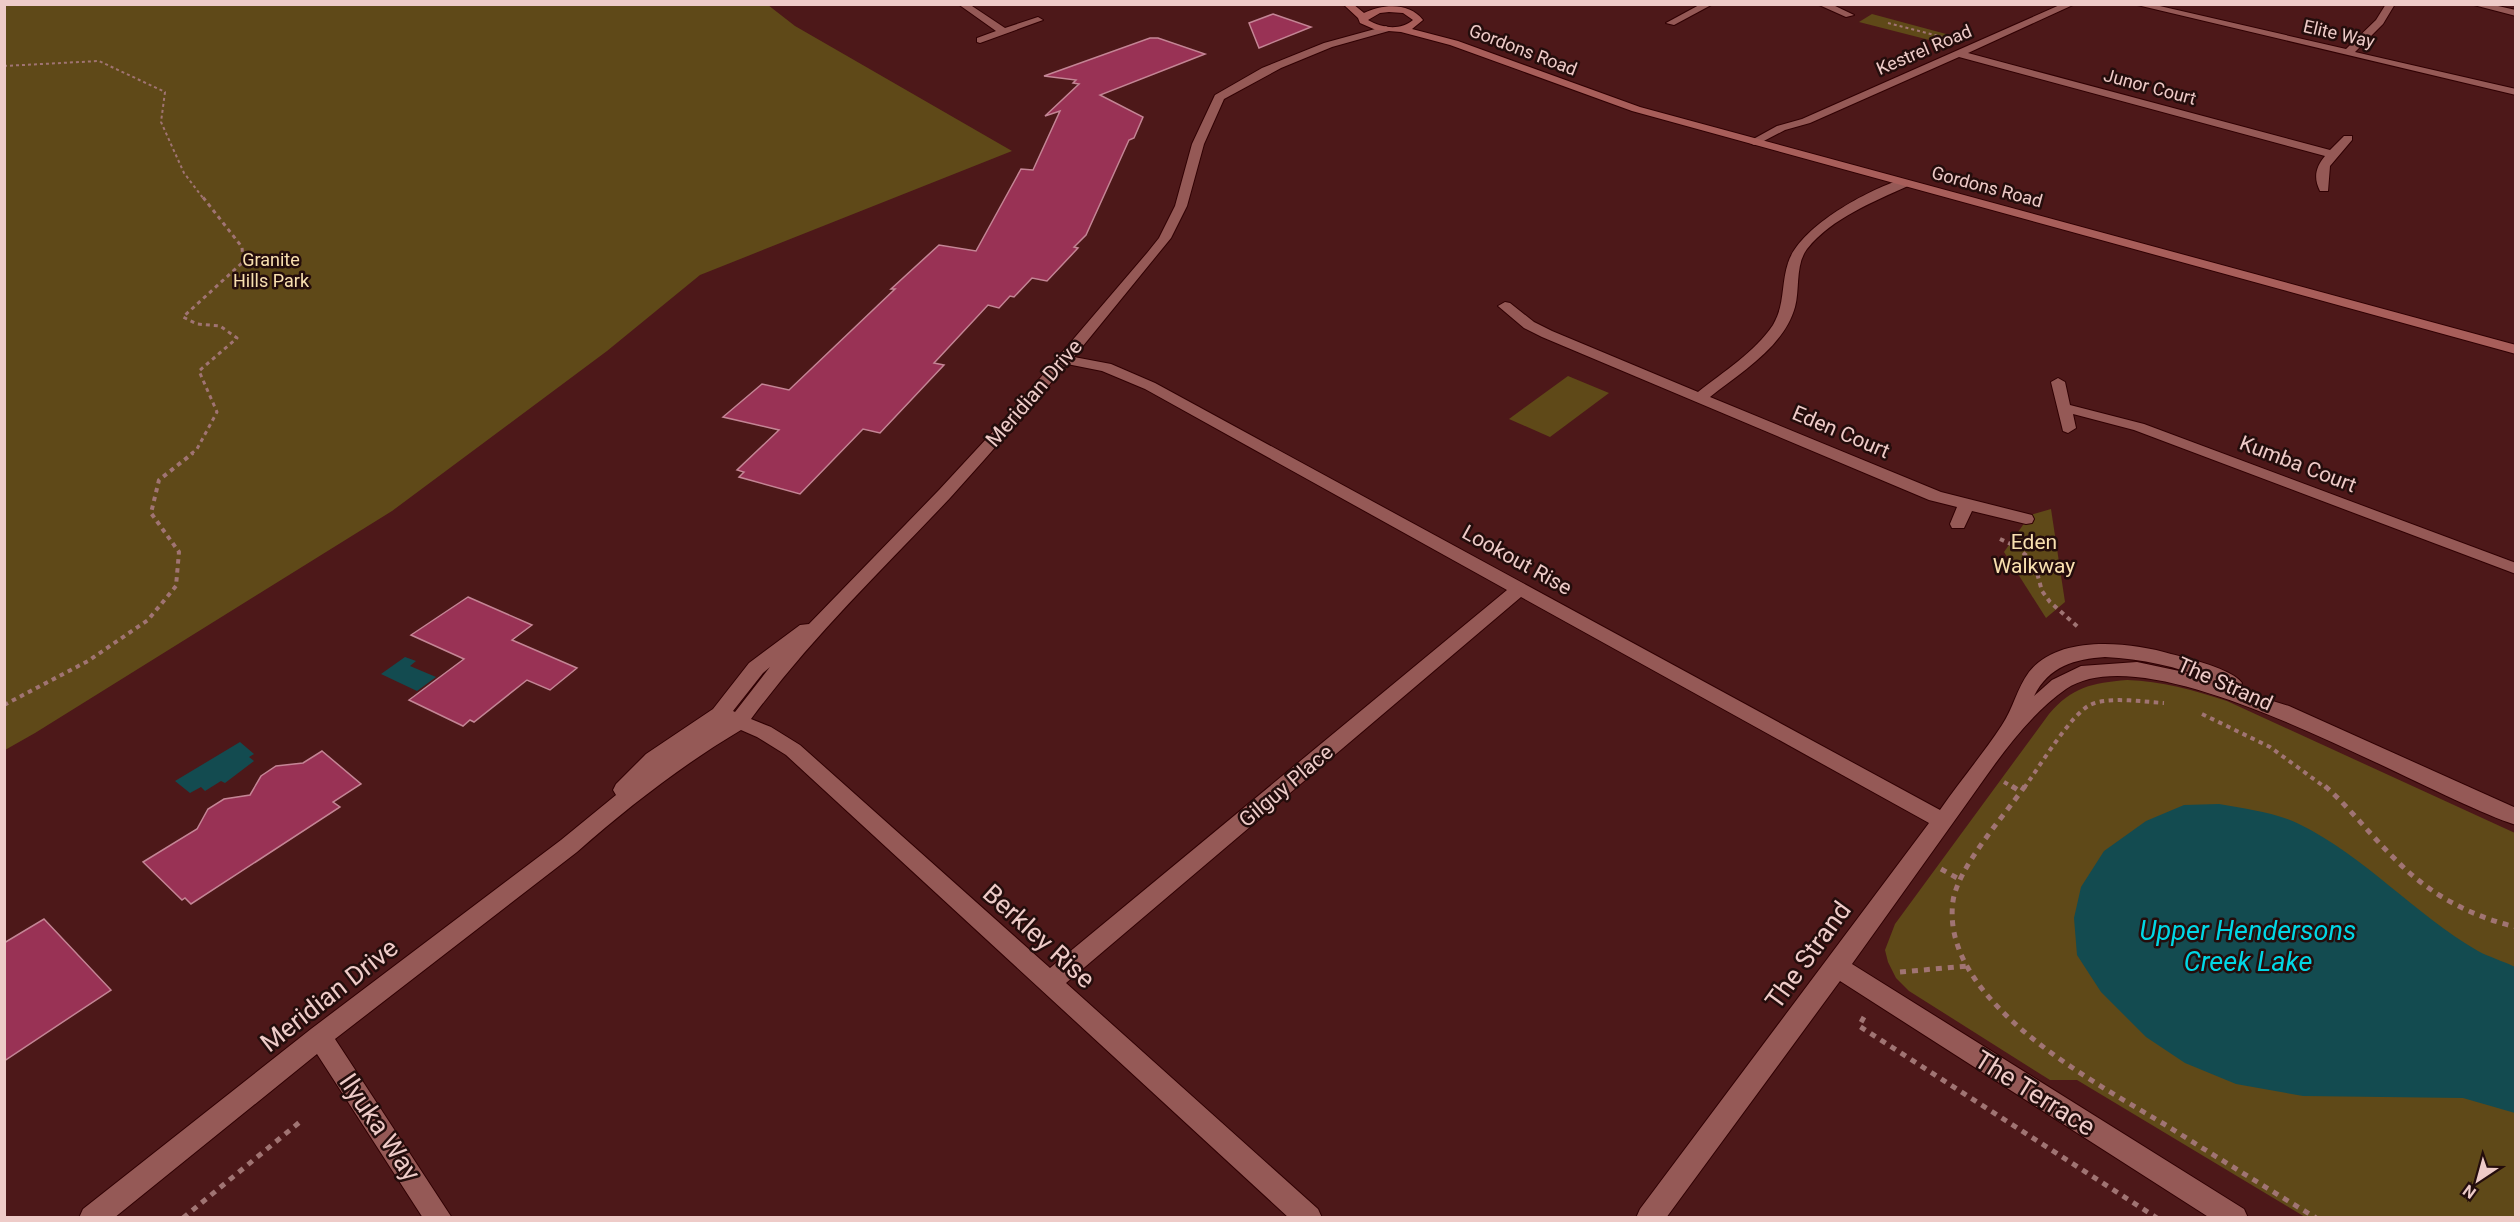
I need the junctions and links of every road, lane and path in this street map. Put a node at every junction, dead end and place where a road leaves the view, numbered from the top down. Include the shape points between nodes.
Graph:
1 (962, 4) edge
2 (1347, 4) edge
3 (1361, 4) edge
4 (1709, 4) edge
5 (1821, 4) edge
6 (2071, 4) edge
7 (2137, 4) edge
8 (2142, 4) edge
9 (2391, 4) edge
10 (2474, 4) edge
11 (2058, 7) edge
12 (2155, 8) junction
13 (1386, 10) junction
14 (2516, 13) edge
15 (1850, 15) dead end
16 (1363, 19) junction
17 (1038, 20) dead end
18 (1417, 23) junction
19 (1671, 23) dead end
20 (1888, 23) dead end
21 (1386, 29) junction
22 (1400, 29) junction
23 (1004, 32) junction
24 (1945, 38) dead end
25 (980, 40) dead end
26 (1454, 43) junction
27 (1328, 45) junction
28 (2348, 53) junction
29 (1959, 54) junction
30 (4, 66) edge
31 (2516, 92) edge
32 (1806, 121) junction
33 (2348, 138) dead end
34 (1754, 142) junction
35 (1772, 147) junction
36 (2332, 154) junction
37 (1881, 177) junction
38 (1904, 183) junction
39 (2324, 188) dead end
40 (1866, 199) junction
41 (1505, 306) dead end
42 (2516, 350) edge
43 (1064, 360) junction
44 (2058, 382) dead end
45 (1699, 398) junction
46 (2064, 408) junction
47 (2068, 428) dead end
48 (1966, 506) junction
49 (2026, 519) dead end
50 (1958, 524) dead end
51 (1990, 536) dead end
52 (2516, 568) edge
53 (1521, 588) junction
54 (2095, 651) junction
55 (2168, 704) dead end
56 (4, 705) edge
57 (2195, 711) dead end
58 (2293, 717) junction
59 (729, 718) junction
60 (2012, 726) junction
61 (2516, 817) edge
62 (1941, 820) junction
63 (2516, 927) edge
64 (1836, 967) junction
65 (1049, 984) junction
66 (320, 1037) junction
67 (301, 1121) dead end
68 (92, 1218) edge
69 (183, 1218) edge
70 (439, 1218) edge
71 (1309, 1218) edge
72 (1648, 1218) edge
73 (2235, 1218) edge
74 (2316, 1218) edge

1 - 23 street
2 - 16 street
3 - 13 street
4 - 19 street
5 - 15 street
6 - 11 street, Kestrel Road
7 - 12 street, Elite Way
8 - 12 street, Elite Way
9 - 28 street via 2380,22
10 - 14 street
11 - 29 street, Kestrel Road
12 - 28 street, Elite Way
13 - 16 street via 1372,12
13 - 18 street, Gordons Road via 1414,15
16 - 21 street
16 - 27 street, Meridian Drive
17 - 23 street
18 - 22 street
18 - 26 street, Gordons Road
20 - 24 path
21 - 22 street
21 - 27 street, Meridian Drive
22 - 26 street, Gordons Road
23 - 25 street
26 - 34 street, Gordons Road via 1612,102
27 - 43 street, Meridian Drive via 1277,66 1219,98 1198,144 1180,206 1165,238
28 - 31 street, Elite Way
29 - 32 street, Kestrel Road
29 - 36 street, Junor Court
30 - 56 path via 99,61 165,92 161,122 184,173 242,247 243,262 230,278 195,301 183,317 197,324 220,326 237,338 199,371 217,412 198,449 159,480 152,513 180,552 176,586 148,620 88,661
32 - 34 street, Kestrel Road
32 - 35 street, Kestrel Road
33 - 36 street
34 - 35 street, Gordons Road
35 - 37 street, Gordons Road
36 - 39 street via 2322,168
37 - 38 street, Gordons Road
37 - 40 street
38 - 40 street
38 - 42 street, Gordons Road
40 - 45 street via 1804,244 1791,270 1788,308 1778,328
41 - 45 street, Eden Court via 1547,334
43 - 53 street, Lookout Rise via 1106,367 1150,386
43 - 59 street, Meridian Drive via 945,493
44 - 46 street
45 - 48 street, Eden Court
46 - 47 street
46 - 52 street, Kumba Court via 2139,427
48 - 49 street, Eden Court
48 - 50 street
51 - 54 path via 2015,546 2034,562 2042,591 2077,625
53 - 62 street, Lookout Rise
53 - 65 street, Gilguy Place
54 - 58 street, The Strand via 2135,652 2188,665
54 - 60 street, The Strand via 2072,655 2039,673
55 - 74 path via 2147,701 2090,705 2071,723 1959,879 1953,907 1958,937 1968,966 1996,1007 2029,1038
57 - 63 path via 2244,732 2331,791 2417,880 2479,916
58 - 60 street, The Strand via 2184,678 2137,669 2081,673 2068,679
58 - 61 street, The Strand
59 - 65 street, Berkley Rise via 764,732 793,750
59 - 66 street, Meridian Drive
60 - 62 street, The Strand
62 - 64 street, The Strand
64 - 72 street, The Strand
64 - 73 street, The Terrace
65 - 71 street, Berkley Rise
66 - 68 street, Meridian Drive
66 - 70 street, Ilyuka Way
67 - 69 path

